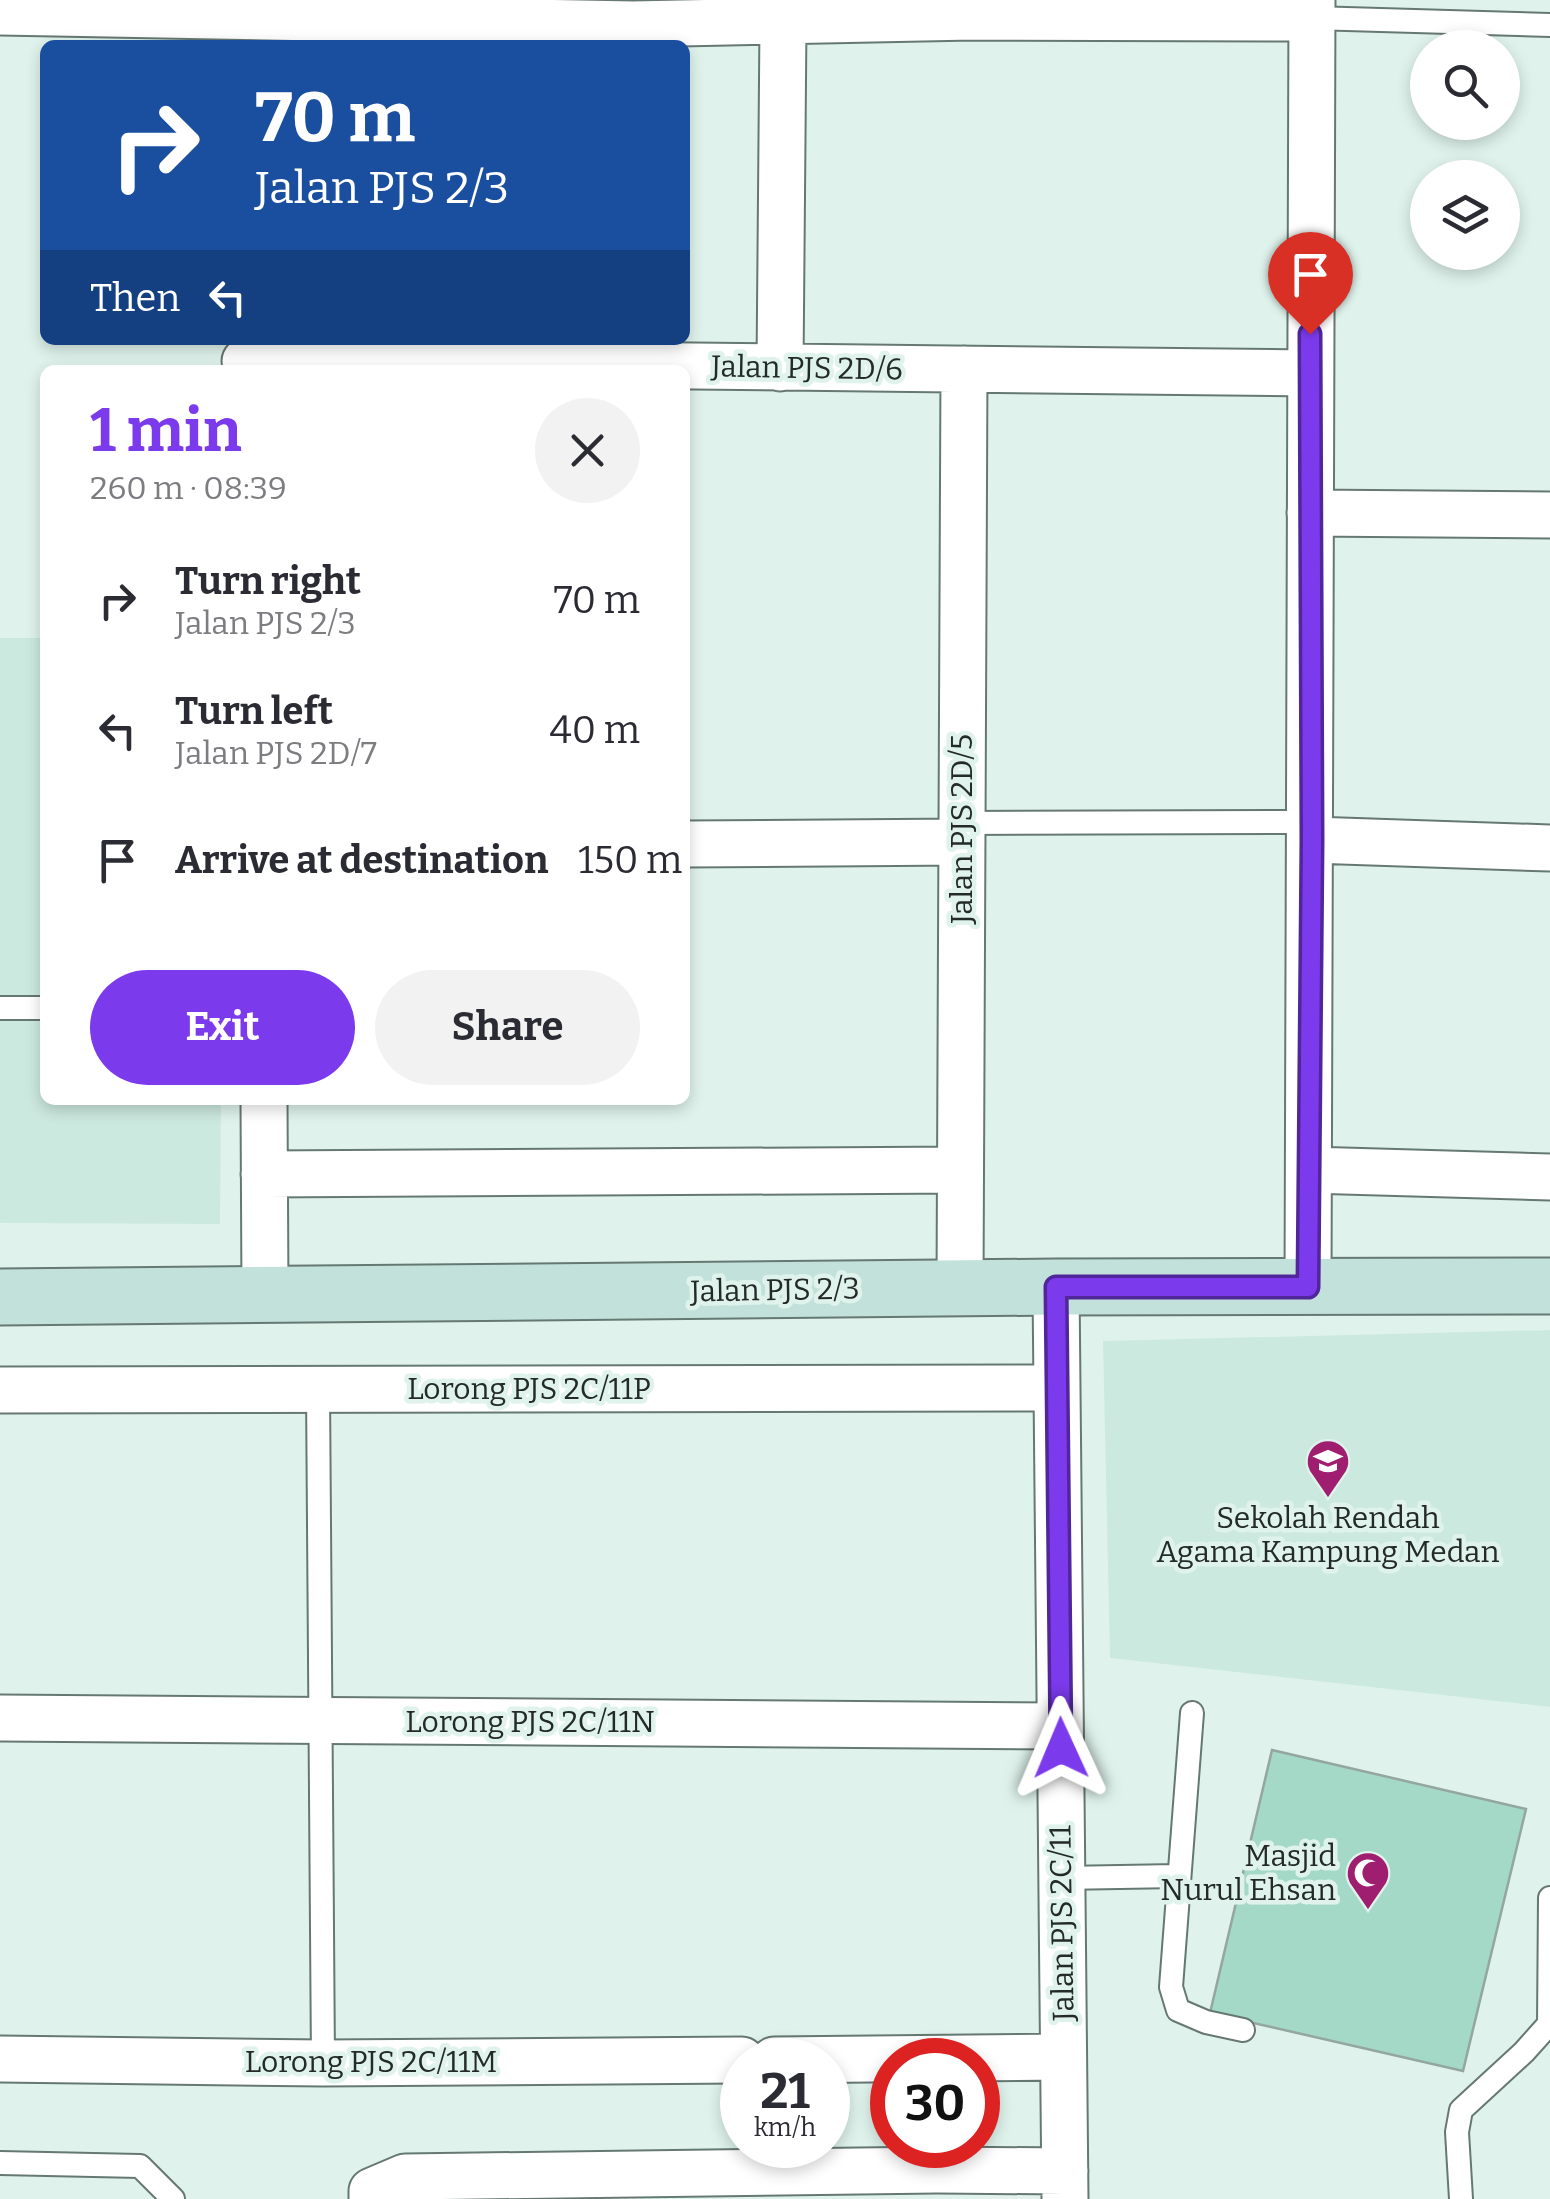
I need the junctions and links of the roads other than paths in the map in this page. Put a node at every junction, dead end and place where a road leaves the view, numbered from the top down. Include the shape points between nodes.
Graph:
1 (972, 9) edge
2 (1312, 9) edge
3 (0, 12) edge
4 (633, 12) edge
5 (783, 23) junction
6 (1550, 25) edge
7 (237, 32) edge
8 (245, 357) edge
9 (634, 365) edge
10 (690, 366) edge
11 (780, 368) junction
12 (964, 369) junction
13 (1310, 373) junction
14 (1310, 512) junction
15 (1550, 515) edge
16 (1312, 831) junction
17 (962, 832) junction
18 (690, 844) edge
19 (1550, 848) edge
20 (0, 1008) edge
21 (40, 1008) edge
22 (264, 1105) edge
23 (959, 1170) junction
24 (1309, 1170) junction
25 (264, 1174) junction
26 (1550, 1177) edge
27 (1550, 1286) edge
28 (1056, 1287) junction
29 (1308, 1287) junction
30 (960, 1288) junction
31 (265, 1294) junction
32 (0, 1297) edge
33 (1057, 1388) junction
34 (318, 1389) junction
35 (0, 1390) edge
36 (1192, 1713) dead end
37 (0, 1718) edge
38 (320, 1720) junction
39 (1060, 1726) junction
40 (1177, 1876) junction
41 (1062, 1878) junction
42 (1550, 1898) edge
43 (1244, 2030) dead end
44 (1064, 2057) junction
45 (850, 2059) edge
46 (0, 2060) edge
47 (720, 2060) edge
48 (323, 2063) junction
49 (0, 2162) edge
50 (1065, 2185) edge
51 (173, 2199) edge
52 (372, 2199) edge
53 (1461, 2199) edge

1 - 2 street
1 - 5 street
2 - 6 lane
2 - 13 street
3 - 7 street
4 - 5 street
4 - 7 street
5 - 11 street
8 - 9 street, Jalan PJS 2D/6
10 - 11 street, Jalan PJS 2D/6
11 - 12 street, Jalan PJS 2D/6
12 - 13 street, Jalan PJS 2D/6
12 - 17 street, Jalan PJS 2D/5
13 - 14 street
14 - 15 street
14 - 16 street
16 - 17 lane
16 - 19 street
16 - 24 street
17 - 18 street
17 - 23 street, Jalan PJS 2D/5
20 - 21 lane
22 - 25 street
23 - 25 street
23 - 30 street, Jalan PJS 2D/5
24 - 26 street
24 - 29 street
25 - 31 street
27 - 29 street, Jalan PJS 2/3
28 - 29 street, Jalan PJS 2/3
28 - 30 street, Jalan PJS 2/3
28 - 33 street, Jalan PJS 2C/11
30 - 31 street, Jalan PJS 2/3
31 - 32 street, Jalan PJS 2/3
33 - 34 street, Lorong PJS 2C/11P
33 - 39 street, Jalan PJS 2C/11
34 - 35 street, Lorong PJS 2C/11P
34 - 38 lane
36 - 40 lane
37 - 38 street, Lorong PJS 2C/11N
38 - 39 street, Lorong PJS 2C/11N
38 - 48 lane
39 - 41 street, Jalan PJS 2C/11
40 - 41 lane
40 - 43 lane via 1171,1987 1178,2010
41 - 44 street, Jalan PJS 2C/11
42 - 53 lane via 1549,2024 1461,2110
44 - 45 street
44 - 50 street, Jalan PJS 2C/11
46 - 48 street, Lorong PJS 2C/11M
47 - 48 street, Lorong PJS 2C/11M
49 - 51 lane via 140,2166
50 - 52 street via 938,2170 406,2177 372,2191

